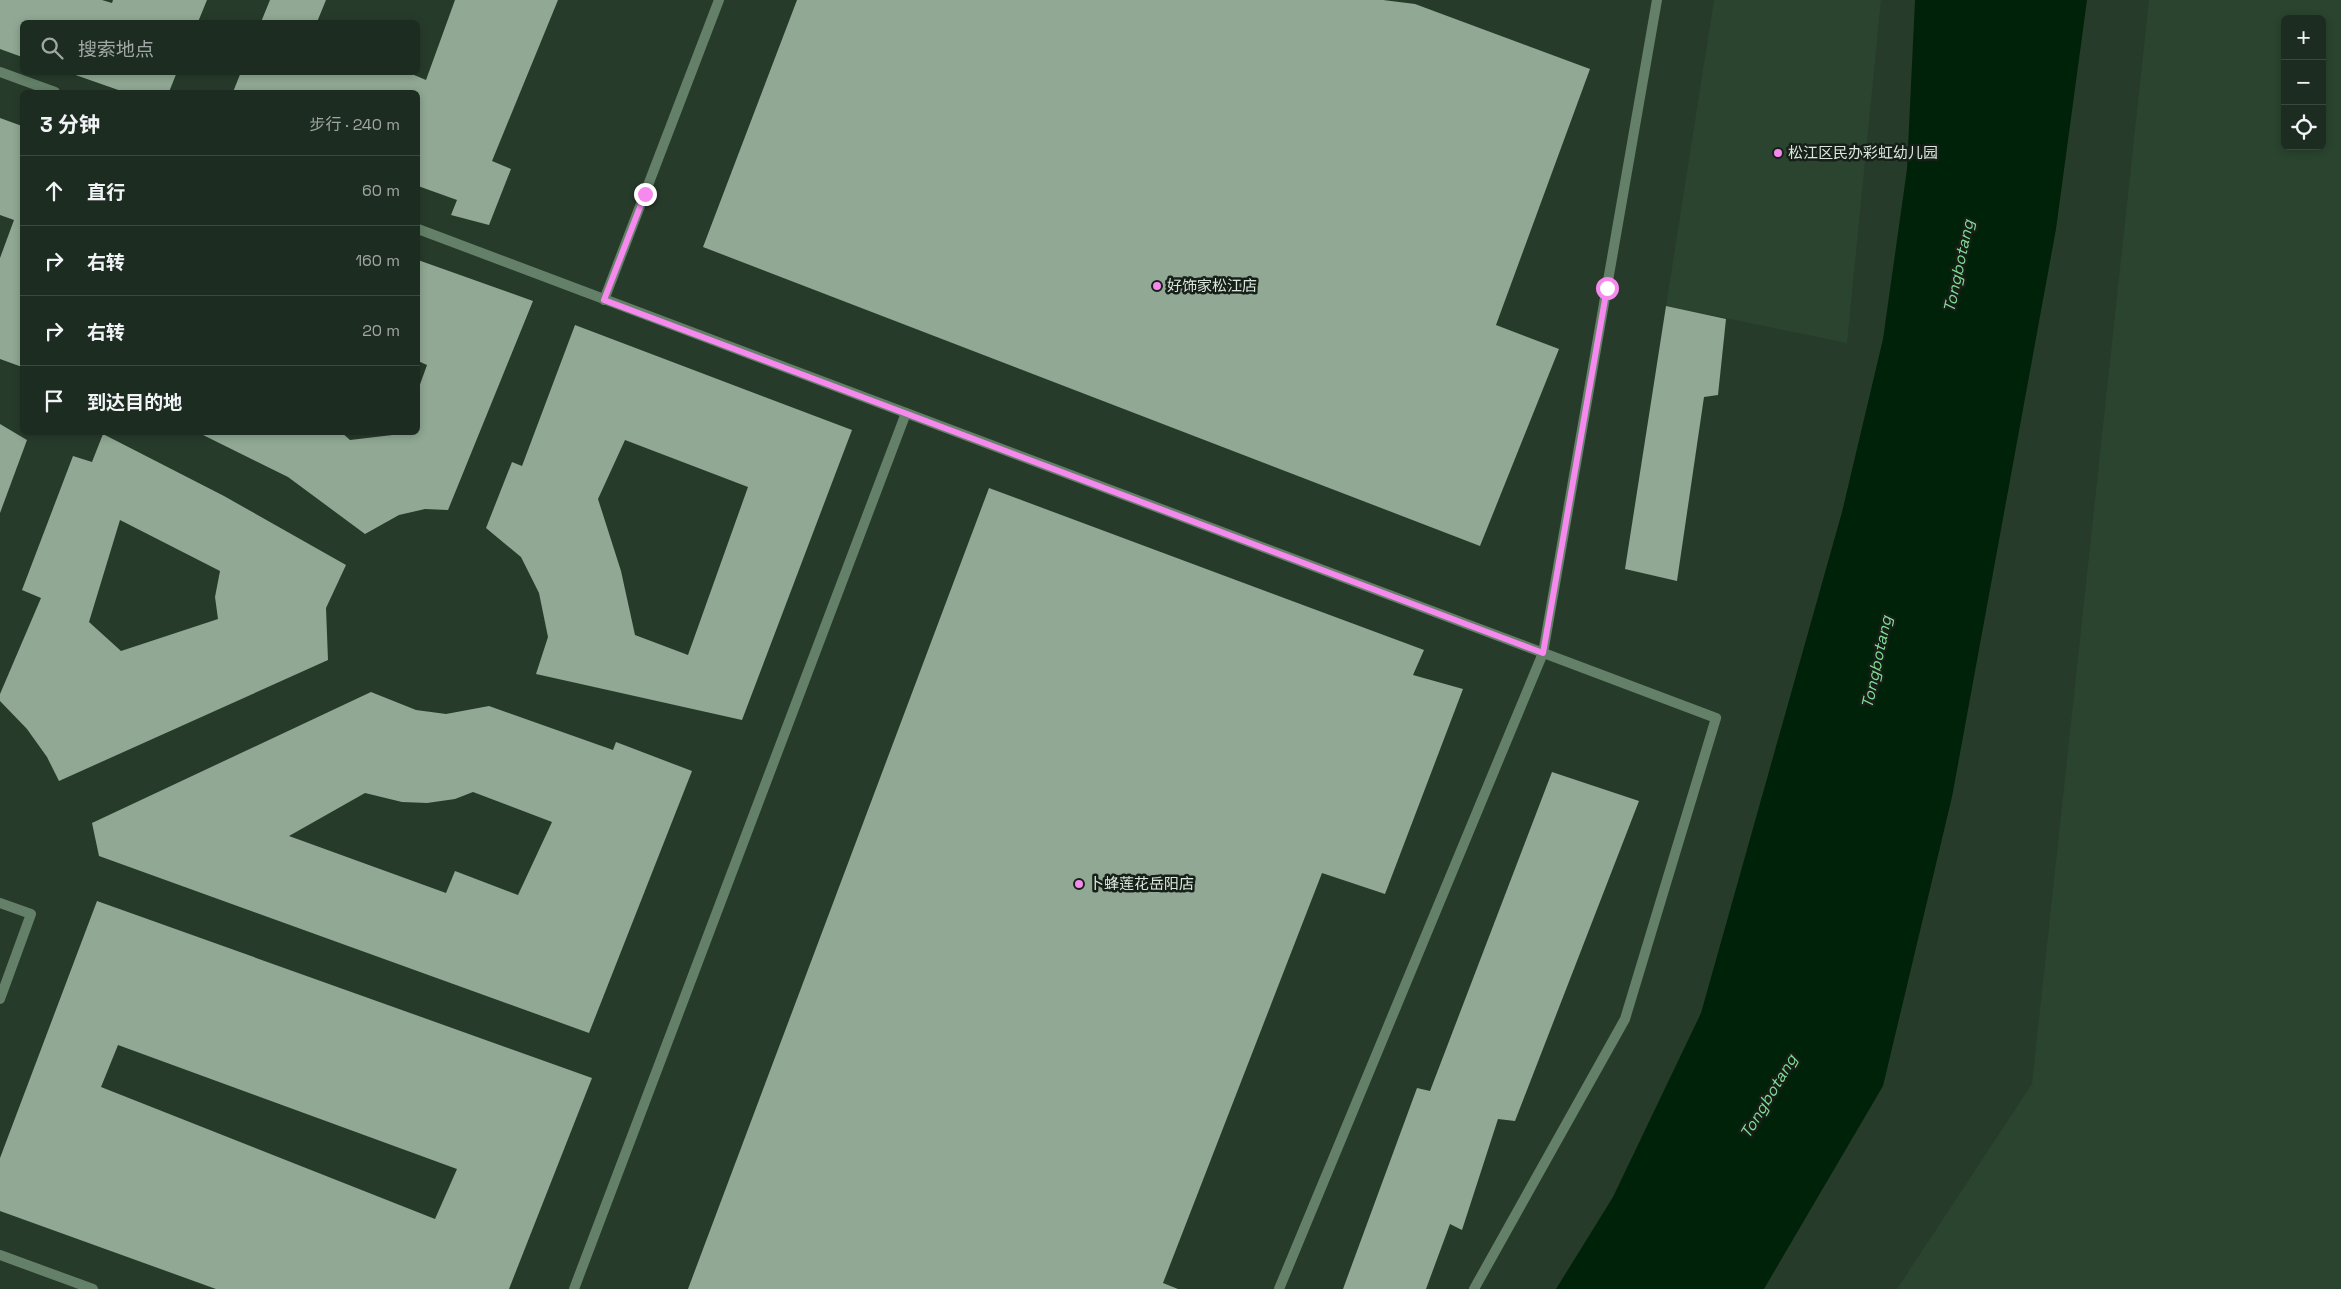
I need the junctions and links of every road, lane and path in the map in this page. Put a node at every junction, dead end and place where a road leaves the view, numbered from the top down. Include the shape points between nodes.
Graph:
1 (720, 0) edge
2 (1657, 0) edge
3 (0, 72) edge
4 (50, 90) edge
5 (420, 230) edge
6 (604, 300) junction
7 (906, 414) junction
8 (1543, 653) junction
9 (0, 903) edge
10 (0, 999) edge
11 (0, 1255) edge
12 (93, 1289) edge
13 (574, 1289) edge
14 (1279, 1289) edge
15 (1474, 1289) edge

1 - 6 street
2 - 8 street
3 - 4 street
5 - 6 street
6 - 7 street
7 - 8 street
7 - 13 street
8 - 14 street
8 - 15 street via 1716,718 1625,1019
9 - 10 street via 31,914
11 - 12 street

